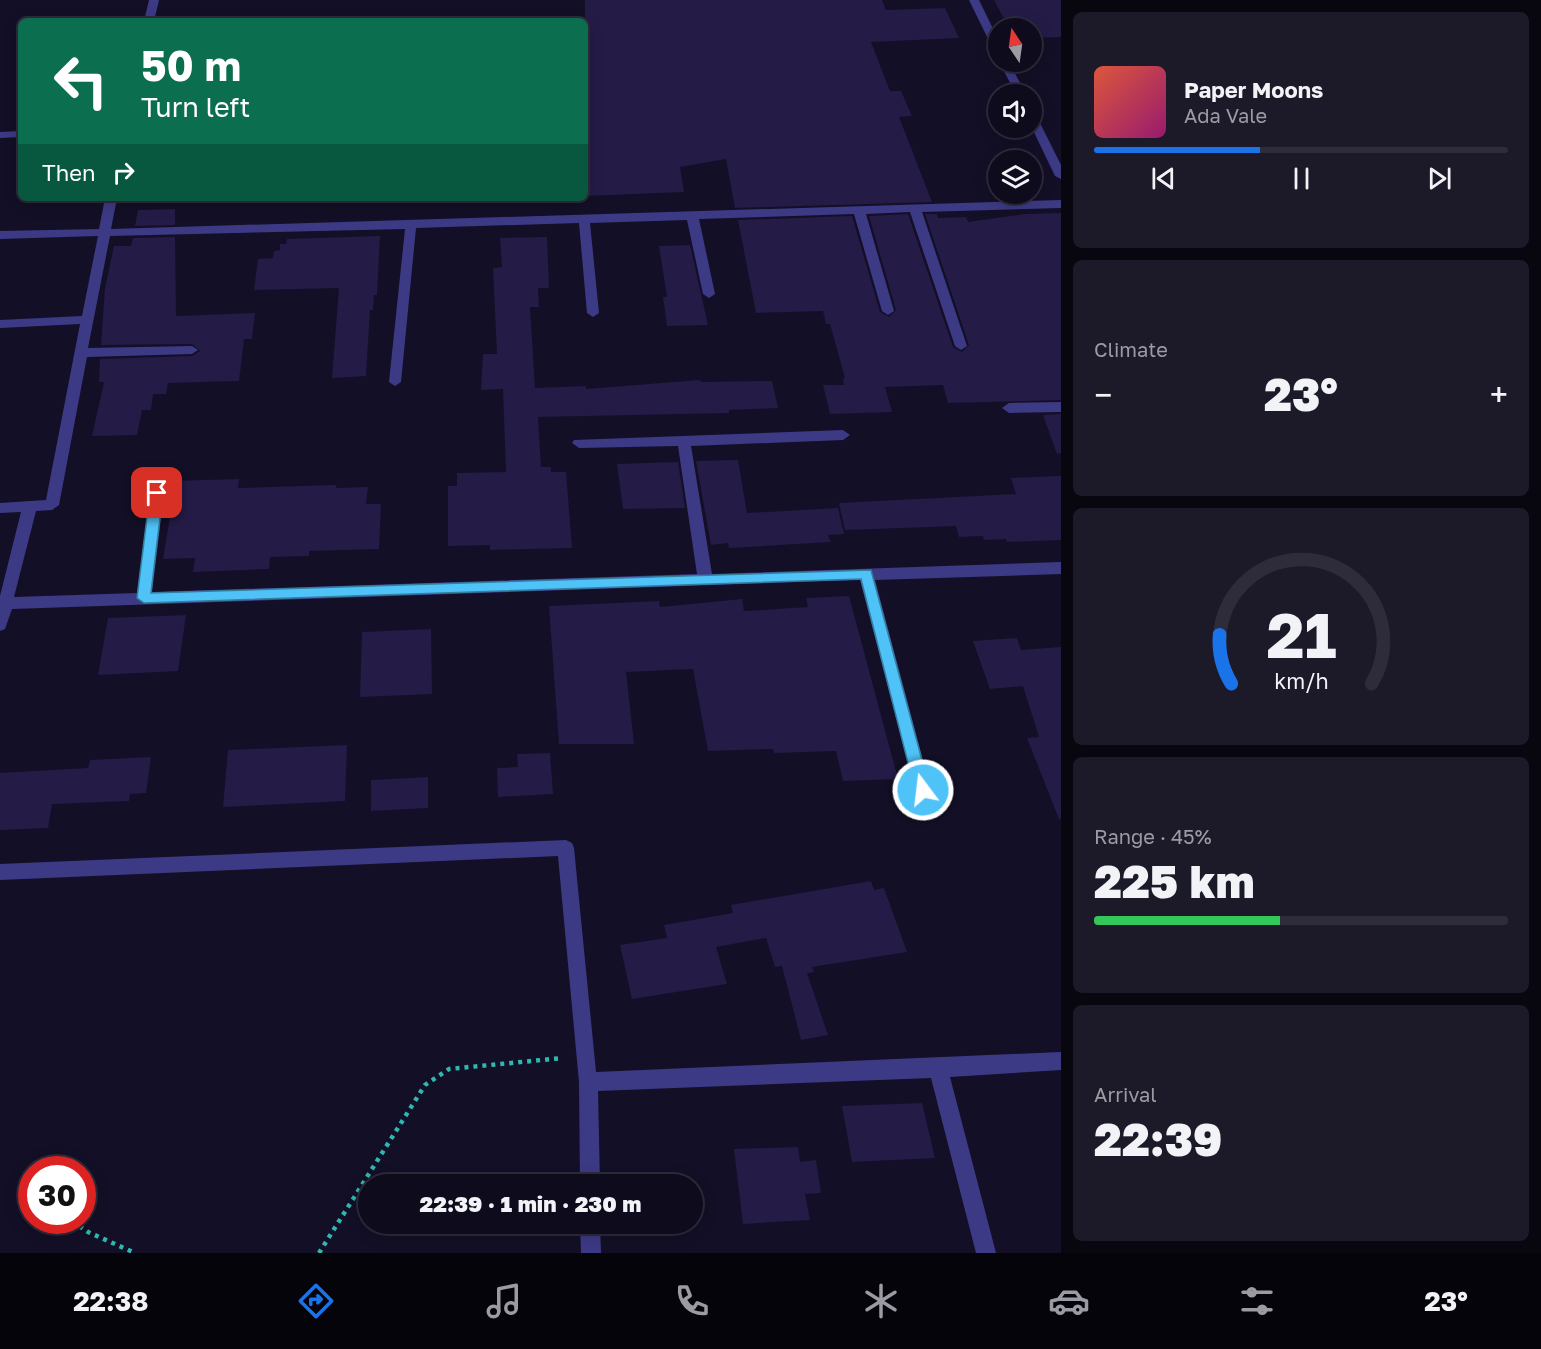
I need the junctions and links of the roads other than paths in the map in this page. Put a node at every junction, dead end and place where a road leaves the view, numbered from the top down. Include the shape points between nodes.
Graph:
1 (154, 0) edge
2 (974, 0) edge
3 (150, 18) edge
4 (988, 29) edge
5 (18, 134) edge
6 (0, 135) edge
7 (1042, 137) edge
8 (1061, 176) edge
9 (110, 201) edge
10 (1061, 204) edge
11 (915, 209) junction
12 (859, 210) junction
13 (692, 216) junction
14 (584, 219) junction
15 (411, 225) junction
16 (104, 233) junction
17 (0, 235) edge
18 (709, 294) dead end
19 (888, 311) dead end
20 (593, 313) dead end
21 (87, 320) junction
22 (0, 324) edge
23 (961, 346) dead end
24 (192, 350) dead end
25 (81, 353) junction
26 (395, 382) dead end
27 (1061, 407) edge
28 (1009, 408) dead end
29 (843, 435) dead end
30 (684, 441) junction
31 (579, 443) dead end
32 (157, 493) dead end
33 (30, 506) junction
34 (0, 508) edge
35 (1061, 568) edge
36 (866, 574) junction
37 (705, 579) junction
38 (144, 598) junction
39 (5, 603) junction
40 (0, 626) edge
41 (923, 790) dead end
42 (0, 872) edge
43 (1061, 1061) edge
44 (938, 1068) junction
45 (588, 1082) junction
46 (590, 1174) edge
47 (590, 1234) edge
48 (591, 1253) edge
49 (986, 1253) edge

1 - 3 street
2 - 4 street
5 - 6 street
7 - 8 street
9 - 16 street
10 - 11 street
11 - 12 street
11 - 23 street
12 - 13 street
12 - 19 street
13 - 14 street
13 - 18 street
14 - 15 street
14 - 20 street
15 - 16 street
15 - 26 street
16 - 17 street
16 - 21 street
21 - 22 street
21 - 25 street
24 - 25 street
25 - 33 street via 52,505
27 - 28 street
29 - 30 street
30 - 31 street
30 - 37 street
32 - 38 street
33 - 34 street
33 - 39 street
35 - 36 street
36 - 37 street
36 - 41 street
37 - 38 street
38 - 39 street
39 - 40 street
42 - 45 street via 566,848
43 - 44 street
44 - 45 street
44 - 49 street
45 - 46 street
47 - 48 street

